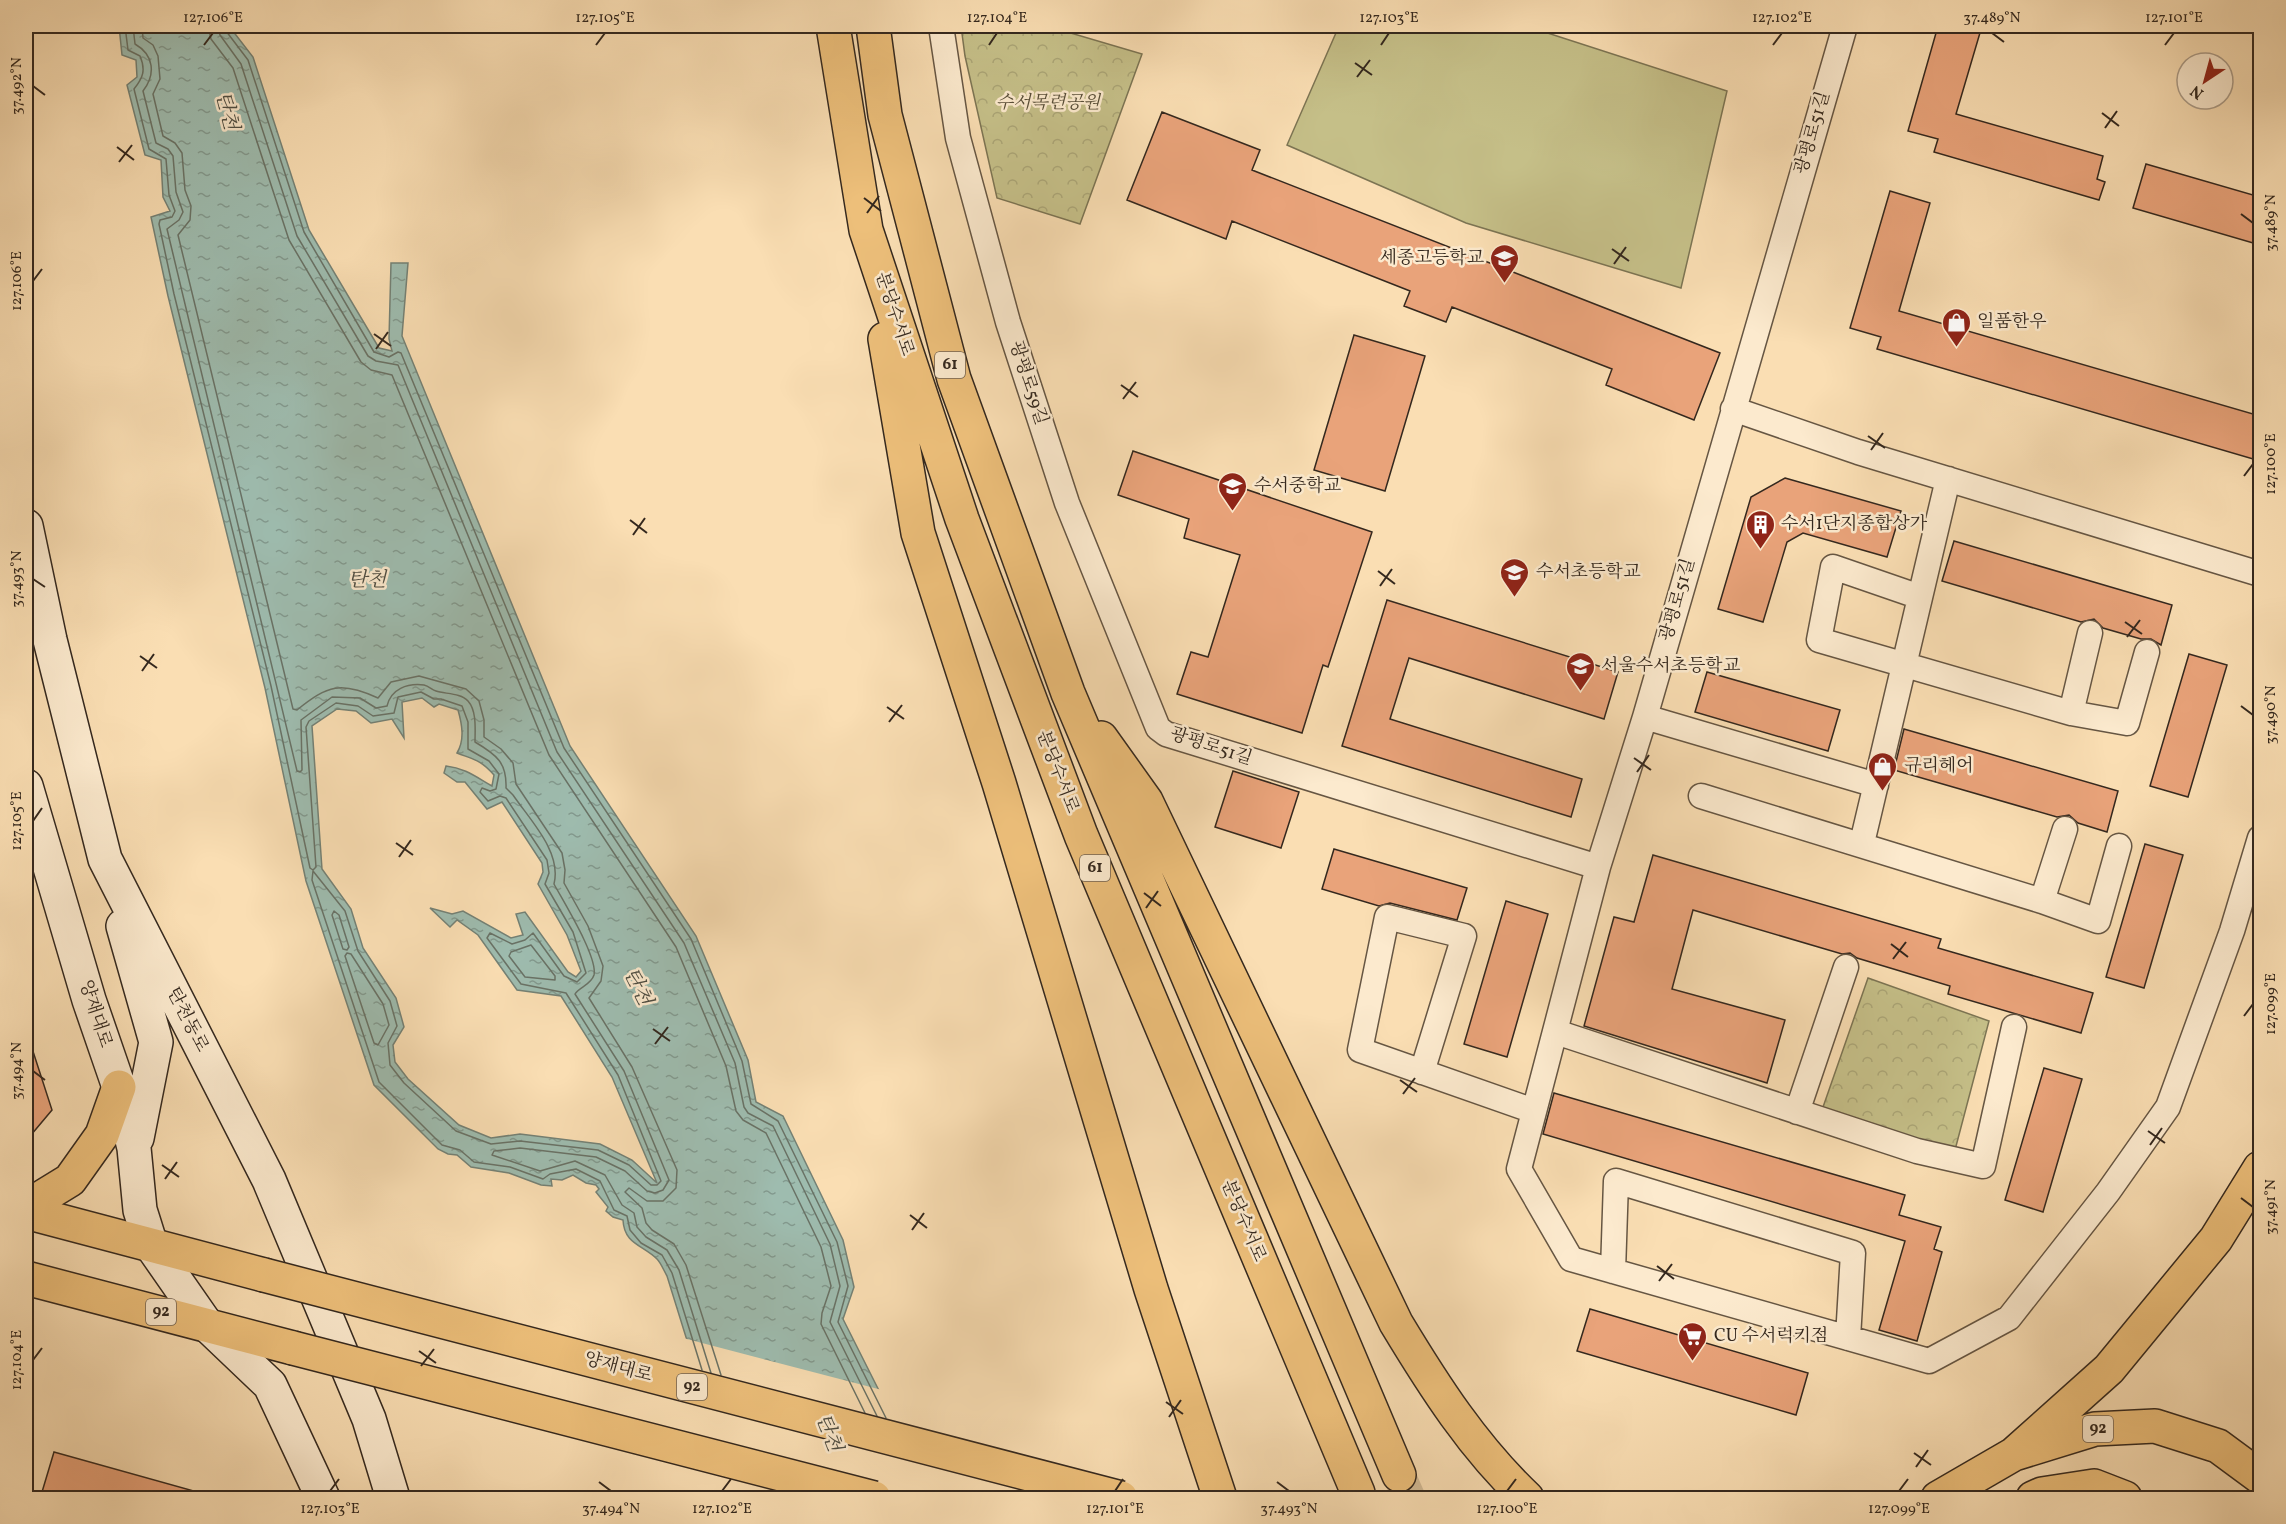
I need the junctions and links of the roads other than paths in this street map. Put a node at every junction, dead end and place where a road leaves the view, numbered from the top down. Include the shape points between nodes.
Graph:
1 (833, 26) edge
2 (873, 26) edge
3 (941, 26) edge
4 (1845, 26) edge
5 (867, 230) junction
6 (1732, 409) junction
7 (1948, 479) junction
8 (26, 526) edge
9 (2260, 574) edge
10 (1920, 597) junction
11 (2090, 633) dead end
12 (2147, 652) dead end
13 (1904, 665) junction
14 (1068, 693) junction
15 (2072, 713) junction
16 (1645, 717) junction
17 (1158, 728) joint
18 (1876, 785) junction
19 (26, 786) edge
20 (1701, 795) dead end
21 (2066, 829) dead end
22 (2260, 838) edge
23 (1862, 843) junction
24 (2119, 846) dead end
25 (105, 859) junction
26 (1598, 867) junction
27 (2042, 901) junction
28 (1846, 967) dead end
29 (2014, 1028) dead end
30 (1556, 1032) junction
31 (1422, 1072) junction
32 (119, 1087) junction
33 (1534, 1111) junction
34 (1797, 1112) junction
35 (134, 1148) junction
36 (2260, 1168) edge
37 (26, 1207) edge
38 (26, 1212) edge
39 (151, 1245) junction
40 (1613, 1271) junction
41 (26, 1278) edge
42 (206, 1324) junction
43 (1848, 1338) junction
44 (2014, 1454) junction
45 (1399, 1475) tunnel mouth
46 (2260, 1477) edge
47 (1358, 1493) dead end
48 (323, 1498) edge
49 (393, 1498) edge
50 (874, 1498) edge
51 (1121, 1498) edge
52 (1220, 1498) edge
53 (1527, 1498) edge
54 (1938, 1498) edge
55 (2033, 1498) edge
56 (2125, 1498) edge

1 - 5 main road, 분당수서로 / 61
2 - 14 main road, 61 via 885,115 954,379
3 - 17 street, 광평로59길 via 958,138 1008,322 1067,503
4 - 6 street, 광평로51길
5 - 47 main road, 분당수서로 / 61 via 962,519 1081,835
5 - 52 main road via 918,533 999,783 1151,1289
6 - 7 street
6 - 16 street, 광평로51길
7 - 9 street
7 - 10 street
8 - 25 street, 탄천동로
10 - 13 street
10 - 13 street via 1833,567 1819,640
11 - 15 street
12 - 15 street via 2127,723
13 - 15 street
13 - 18 street
14 - 45 main road, 61
14 - 53 main road via 1146,801 1396,1323 1440,1396 1495,1467
16 - 18 street
16 - 26 street, 광평로51길
17 - 26 street, 광평로51길 via 1166,734
18 - 23 street
19 - 32 street, 양재대로
20 - 23 street
21 - 27 street
22 - 43 street via 2232,932 2168,1107 2108,1192 2009,1318 1929,1361
23 - 27 street
24 - 27 street via 2098,921
25 - 35 street via 156,1042
25 - 49 street, 탄천동로 via 269,1180 369,1419
26 - 30 street
28 - 34 street
29 - 34 street via 1983,1166 1917,1151
30 - 33 street
30 - 34 street
31 - 31 street via 1360,1050 1387,917 1464,936
31 - 33 street
32 - 35 street, 양재대로
32 - 37 main road via 102,1135 70,1179
33 - 40 street via 1518,1169 1571,1259
35 - 39 street, 양재대로 via 140,1210
36 - 44 main road via 2216,1239 2109,1369
38 - 39 main road, 양재대로 / 92
39 - 42 street, 양재대로
39 - 51 main road, 양재대로 / 92, bridge
40 - 43 street
40 - 43 street via 1616,1181 1853,1253
41 - 42 main road, 92
42 - 48 street via 270,1385
42 - 50 main road, 92, bridge
44 - 46 main road, 92 via 2095,1429 2155,1426 2218,1446
44 - 54 main road, 92
55 - 56 main road via 2094,1486

